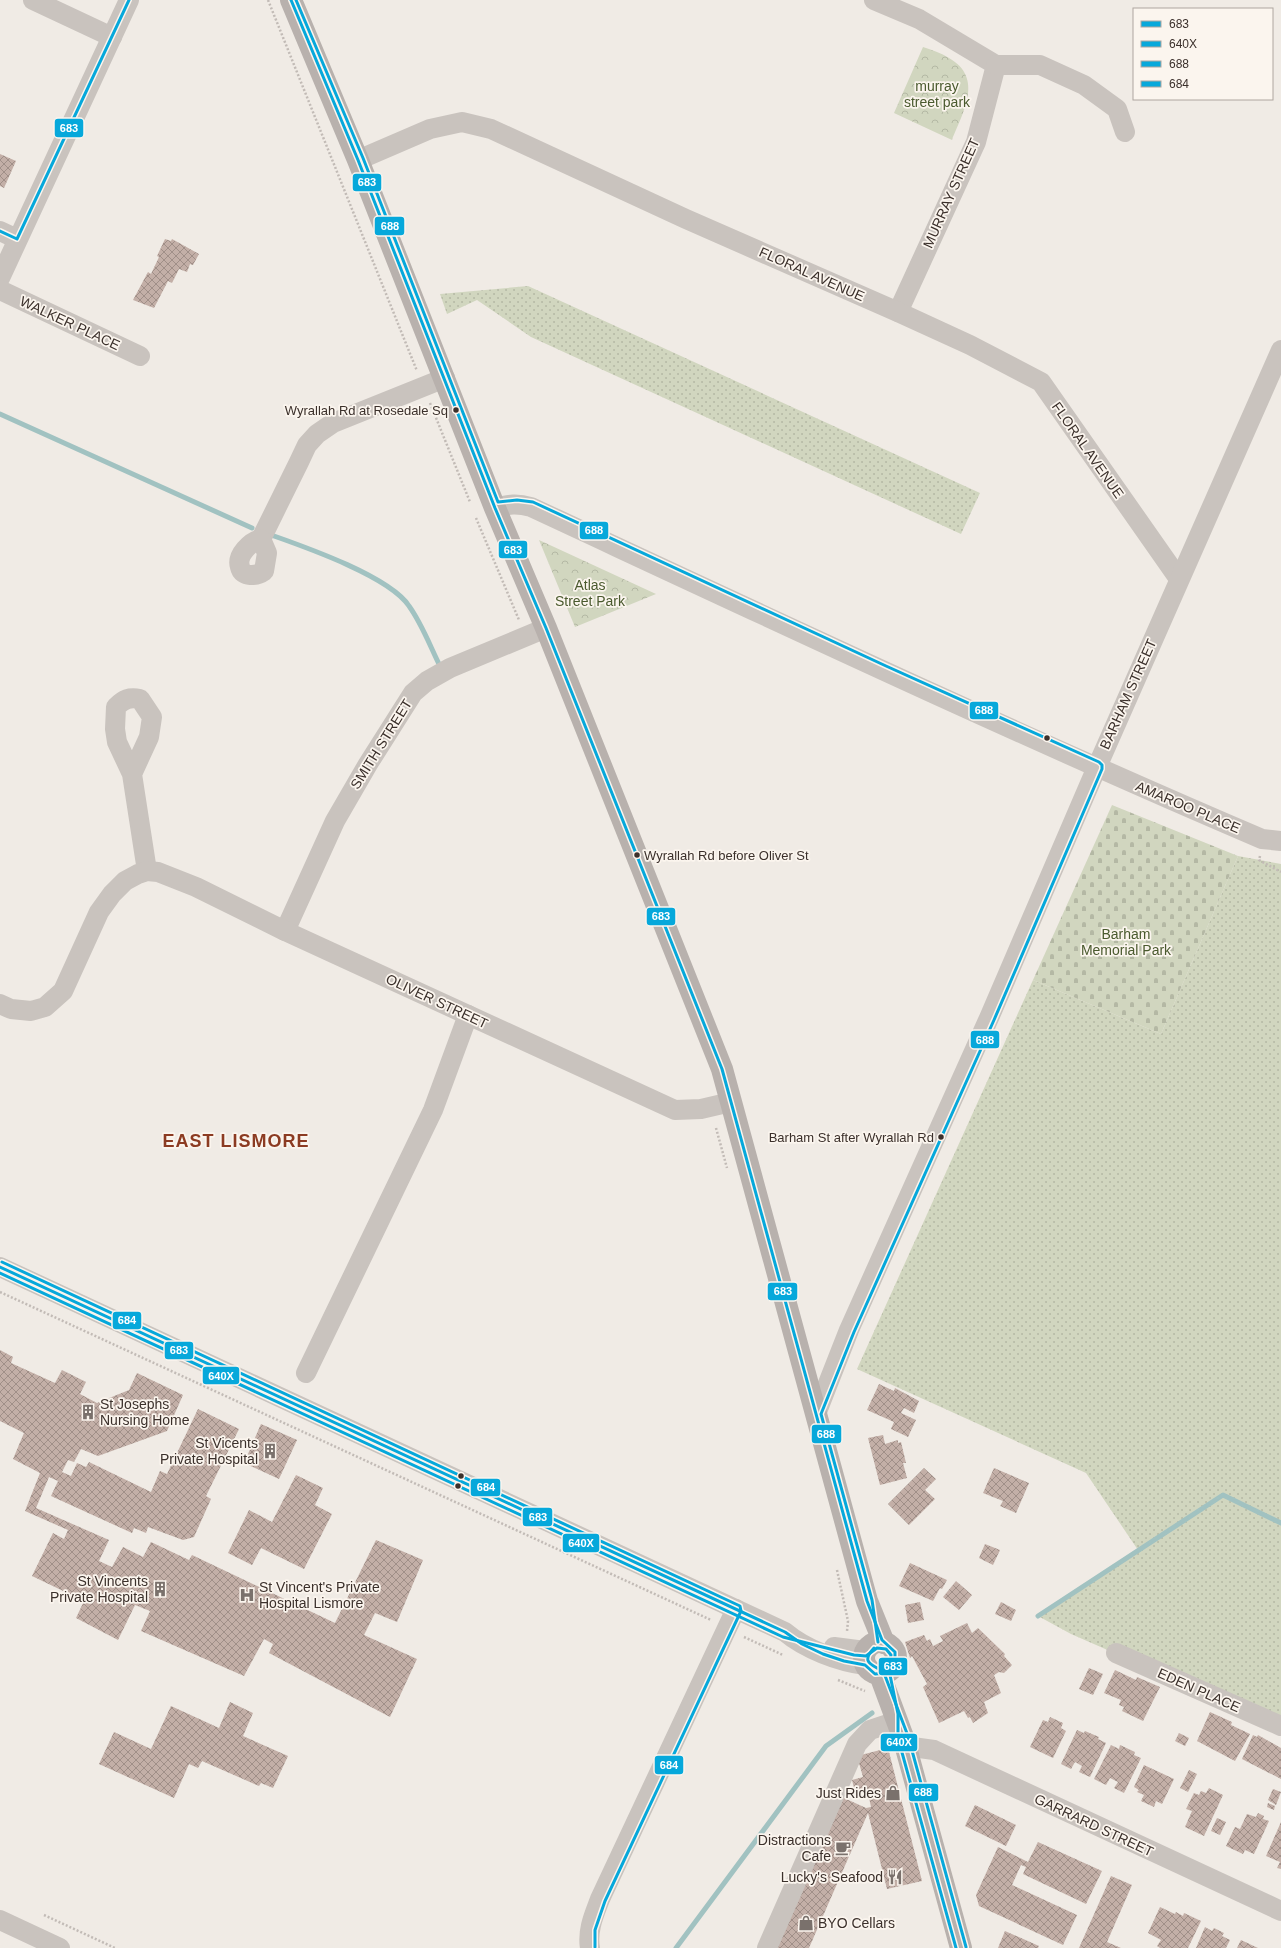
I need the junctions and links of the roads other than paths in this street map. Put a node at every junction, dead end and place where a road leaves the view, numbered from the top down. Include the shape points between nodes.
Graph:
1 (33, 0) edge
2 (129, 0) edge
3 (292, 0) edge
4 (874, 0) edge
5 (112, 37) junction
6 (996, 65) junction
7 (1125, 132) dead end
8 (358, 160) junction
9 (8, 235) edge
10 (0, 278) edge
11 (0, 290) edge
12 (898, 312) junction
13 (1281, 350) edge
14 (140, 356) dead end
15 (445, 378) junction
16 (495, 508) junction
17 (261, 539) dead end
18 (1179, 579) junction
19 (536, 632) junction
20 (1096, 767) junction
21 (132, 774) dead end
22 (1281, 841) edge
23 (147, 872) junction
24 (285, 931) junction
25 (0, 1004) edge
26 (468, 1016) junction
27 (721, 1104) junction
28 (0, 1267) edge
29 (306, 1373) dead end
30 (816, 1414) junction
31 (736, 1609) junction
32 (784, 1632) junction
33 (1116, 1653) dead end
34 (877, 1657) junction
35 (1281, 1726) edge
36 (902, 1735) junction
37 (1281, 1911) edge
38 (0, 1920) edge
39 (30, 1942) edge
40 (60, 1948) edge
41 (590, 1948) edge
42 (767, 1948) edge
43 (960, 1948) edge

1 - 5 street
2 - 5 street
3 - 8 main road
4 - 6 street via 919,19
5 - 9 street
6 - 7 street via 1040,65 1084,85 1117,109
6 - 12 street, MURRAY STREET via 976,142
8 - 12 street, FLORAL AVENUE via 430,129 449,124 462,122 492,129 686,219
8 - 15 main road
9 - 10 street
11 - 14 street, WALKER PLACE
12 - 18 street, FLORAL AVENUE via 970,345 1041,382
13 - 18 street, BARHAM STREET
15 - 16 main road
15 - 17 street via 333,423 317,434 308,445
16 - 19 main road
16 - 20 street, AMAROO PLACE via 511,503 531,506
18 - 20 street, BARHAM STREET
19 - 24 street, SMITH STREET via 450,668 427,681 413,693 335,821
19 - 27 main road via 722,1069
20 - 22 street, AMAROO PLACE via 1262,839
20 - 30 street, BARHAM STREET via 989,1018 849,1330
21 - 23 street
23 - 24 street, OLIVER STREET via 158,872 196,887
23 - 25 street via 125,881 99,912 63,991 45,1007 31,1011 11,1009
24 - 26 street, OLIVER STREET
26 - 27 street, OLIVER STREET via 675,1110 701,1109
26 - 29 street via 432,1110
27 - 30 main road
28 - 31 street
30 - 34 main road via 867,1601
31 - 32 street
31 - 41 street via 600,1899 588,1935
32 - 34 street
32 - 34 street via 835,1659
33 - 35 street, EDEN PLACE
34 - 36 main road via 902,1714
36 - 37 street, GARRARD STREET
36 - 42 street via 870,1730 857,1744
36 - 43 main road
38 - 39 street
39 - 40 street

